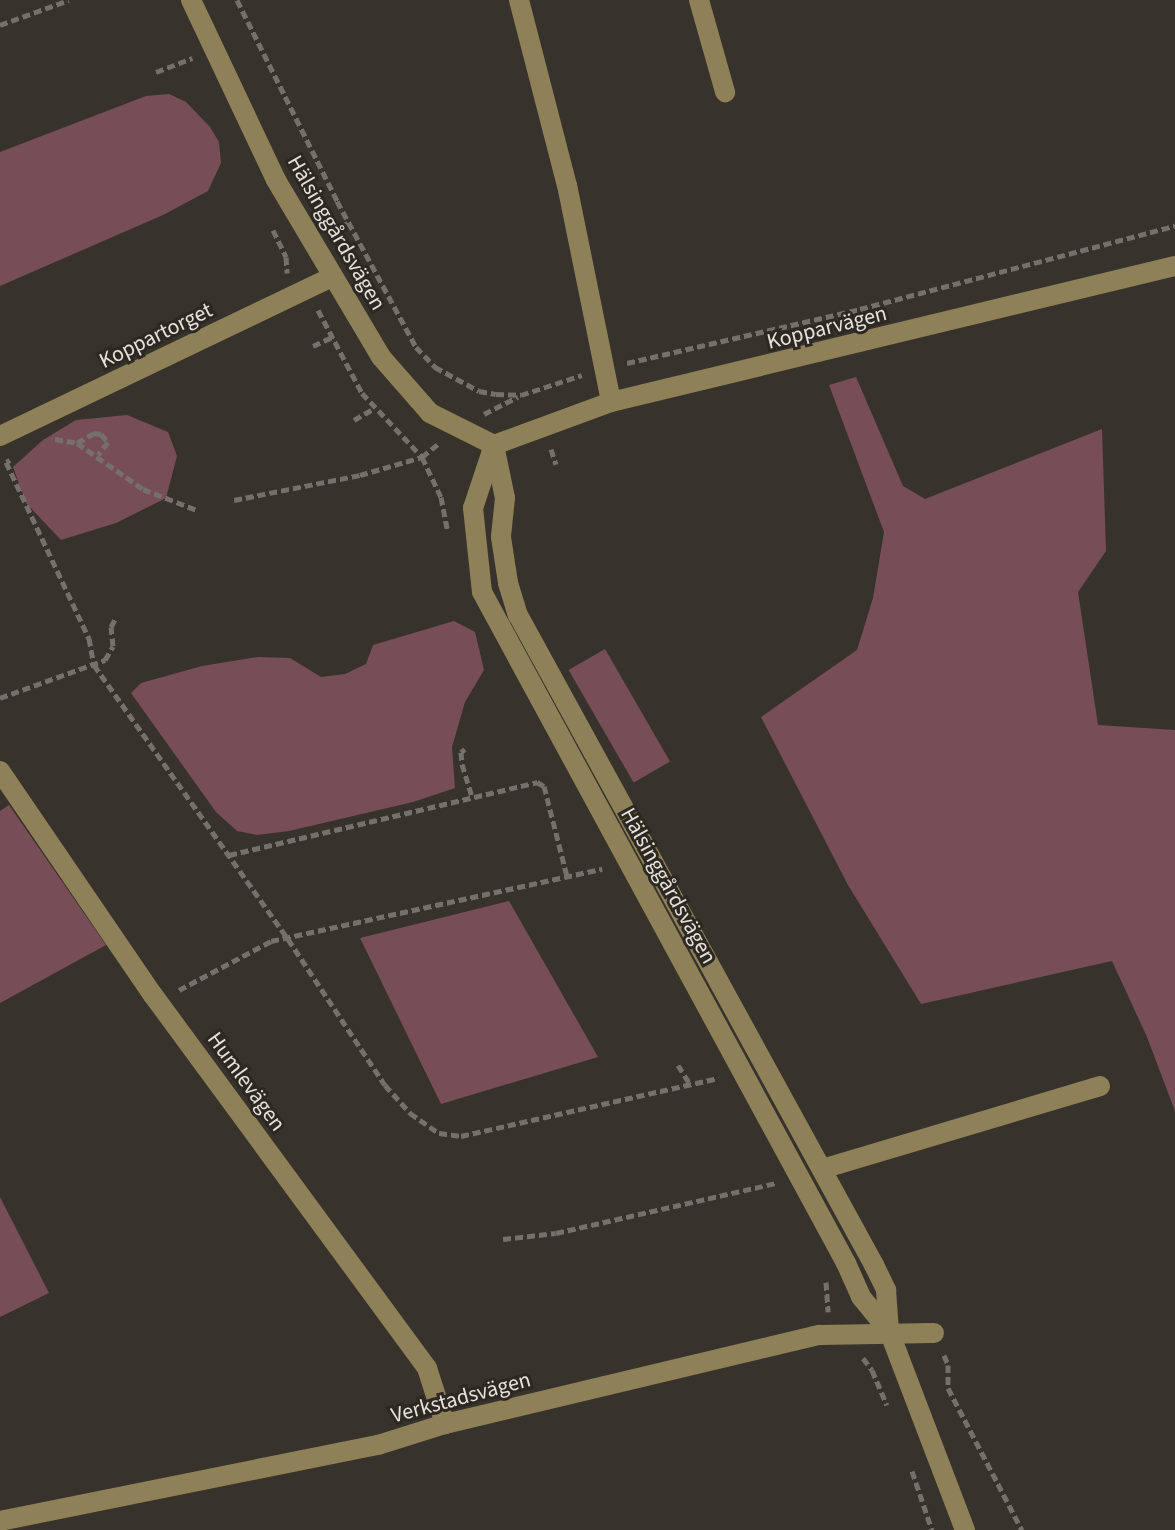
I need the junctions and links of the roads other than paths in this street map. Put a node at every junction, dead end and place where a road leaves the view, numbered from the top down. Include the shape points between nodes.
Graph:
1 (191, 0) edge
2 (519, 0) edge
3 (699, 0) edge
4 (725, 92) dead end
5 (1175, 266) edge
6 (332, 277) junction
7 (611, 402) junction
8 (0, 436) edge
9 (494, 445) junction
10 (0, 771) edge
11 (1100, 1086) dead end
12 (822, 1169) junction
13 (889, 1331) junction
14 (934, 1333) road end
15 (445, 1424) junction
16 (0, 1521) edge
17 (965, 1530) edge

1 - 6 street, Hälsinggårdsvägen via 276,180
2 - 7 street via 567,185
3 - 4 street
5 - 7 street, Kopparvägen
6 - 8 street, Koppartorget
6 - 9 street, Hälsinggårdsvägen via 381,357 430,413
7 - 9 street, Kopparvägen
9 - 12 street, Hälsinggårdsvägen via 505,498 501,537 518,615
9 - 13 street, Hälsinggårdsvägen via 473,508 482,592 861,1297
10 - 15 street, Humlevägen via 153,995 427,1368
11 - 12 street
12 - 13 street, Hälsinggårdsvägen via 886,1290
13 - 14 street, Verkstadsvägen
13 - 15 street, Verkstadsvägen via 831,1325 820,1335
13 - 17 street, Hälsinggårdsvägen
15 - 16 street, Verkstadsvägen via 378,1445

